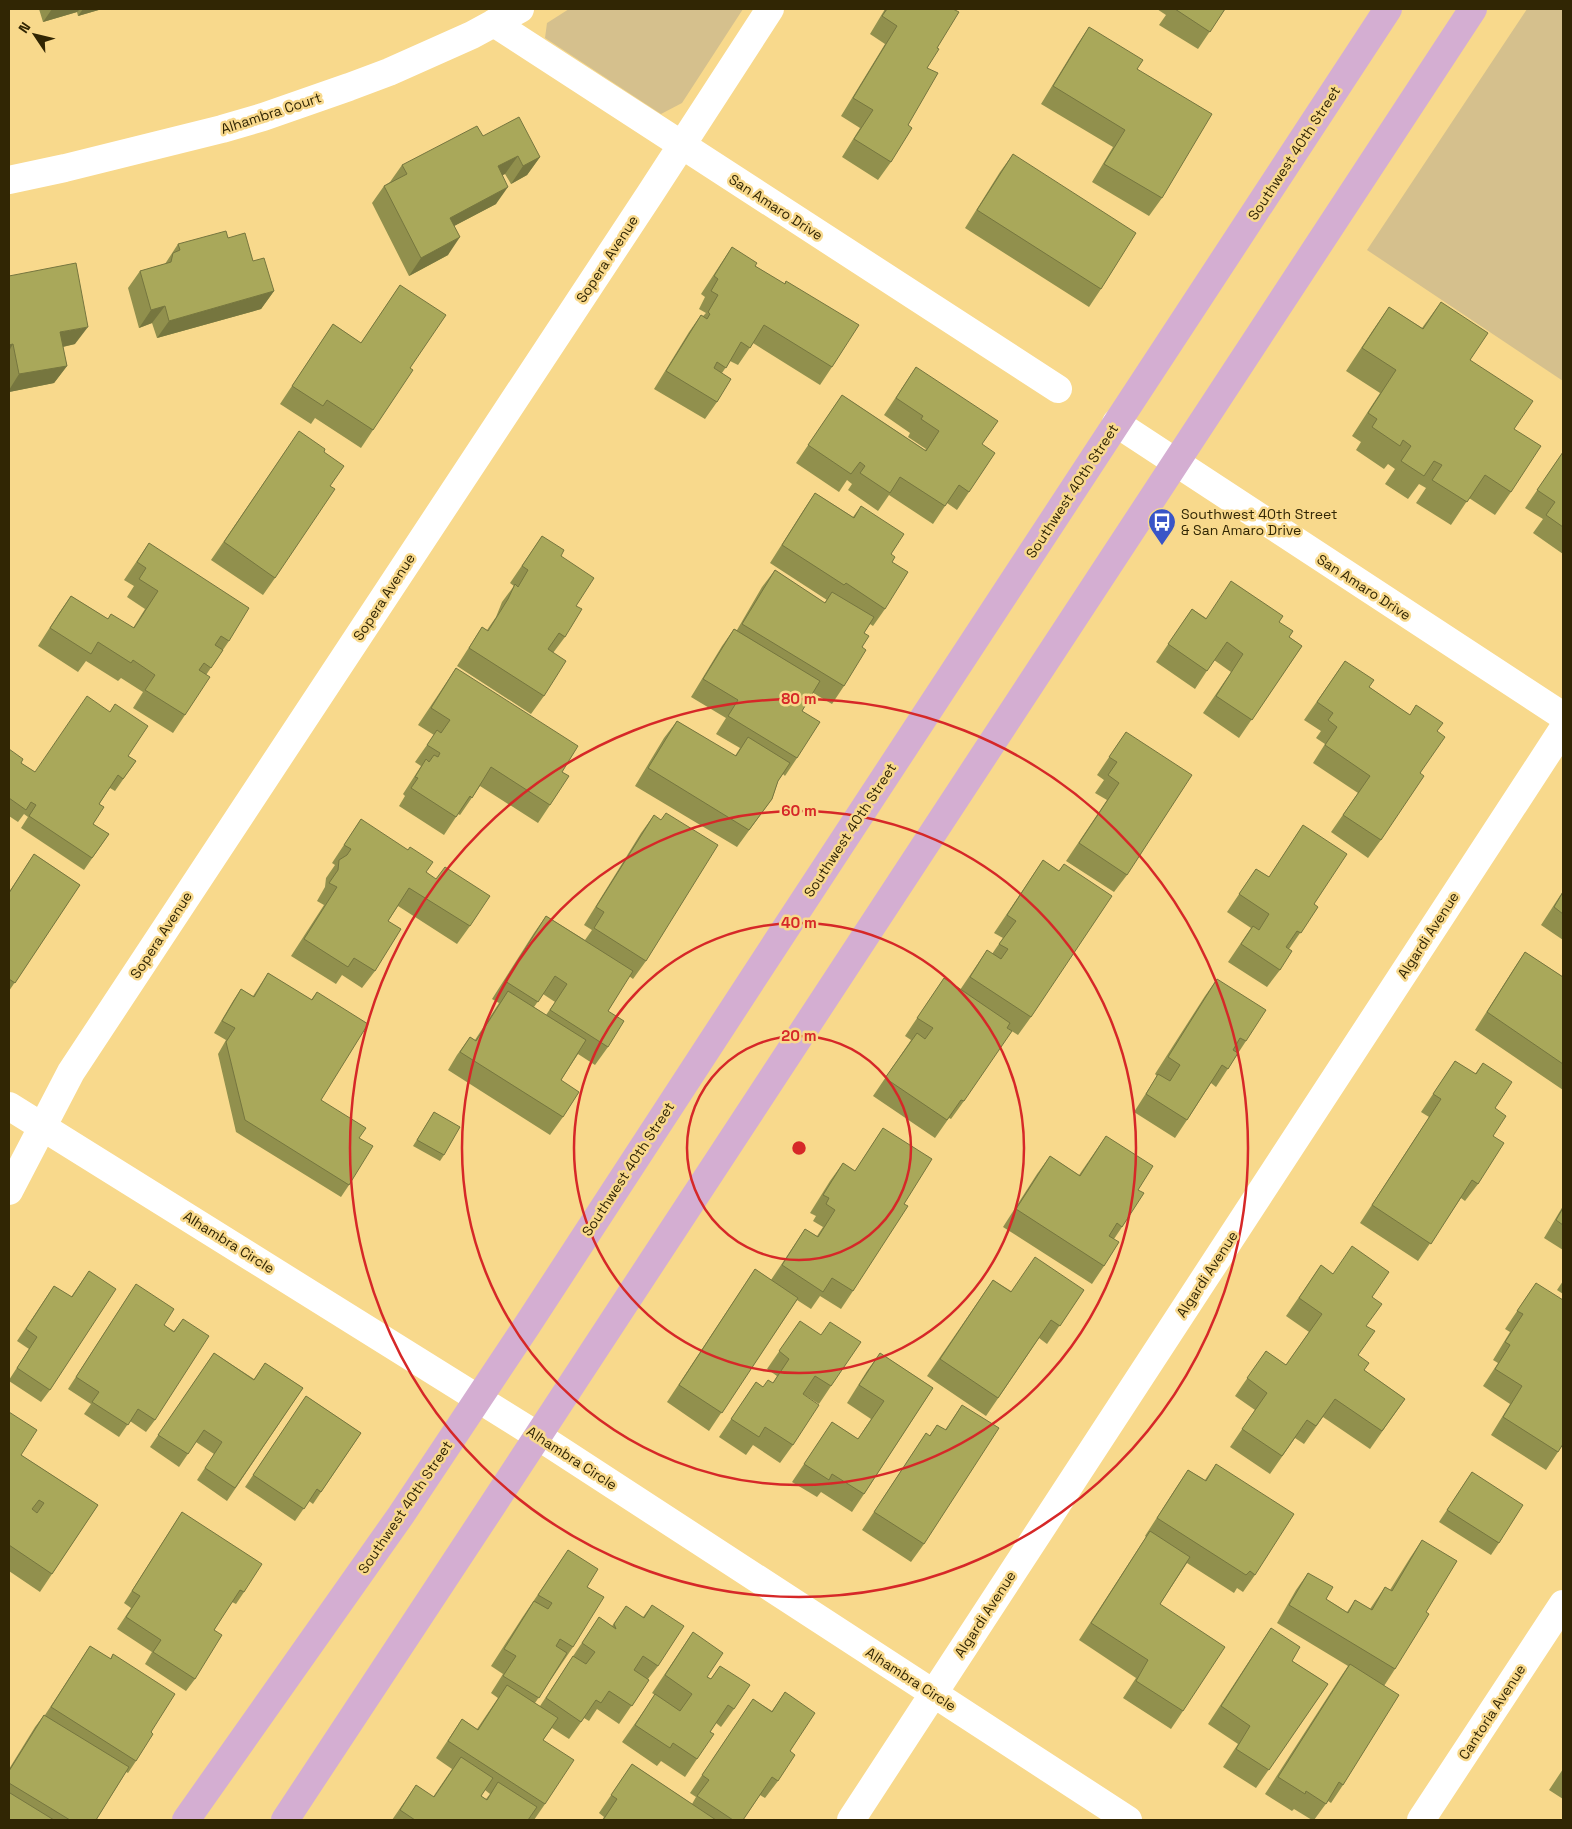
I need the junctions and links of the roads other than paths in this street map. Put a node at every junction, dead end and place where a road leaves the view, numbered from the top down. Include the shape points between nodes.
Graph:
1 (520, 9) edge
2 (770, 9) edge
3 (1388, 9) edge
4 (1473, 9) edge
5 (494, 23) junction
6 (681, 145) junction
7 (9, 180) edge
8 (1058, 389) dead end
9 (1116, 424) junction
10 (1176, 463) junction
11 (1563, 716) edge
12 (1563, 729) edge
13 (9, 1106) edge
14 (42, 1126) junction
15 (9, 1191) edge
16 (478, 1399) junction
17 (538, 1436) junction
18 (1563, 1604) edge
19 (933, 1694) junction
20 (186, 1820) edge
21 (285, 1820) edge
22 (851, 1820) edge
23 (1128, 1820) edge
24 (1421, 1820) edge

1 - 5 street, Alhambra Court
2 - 6 street, Sopera Avenue
3 - 9 main road, Southwest 40th Street
4 - 10 main road
5 - 6 street, San Amaro Drive
5 - 7 street, Alhambra Court via 389,72 263,117 222,130
6 - 8 street, San Amaro Drive
6 - 14 street, Sopera Avenue via 71,1072
9 - 10 street, San Amaro Drive
9 - 16 main road, Southwest 40th Street
10 - 11 street, San Amaro Drive
10 - 17 main road
12 - 19 street, Algardi Avenue
13 - 14 street, Alhambra Circle
14 - 15 street, Sopera Avenue
14 - 16 street, Alhambra Circle
16 - 17 street, Alhambra Circle
16 - 20 main road, Southwest 40th Street via 384,1539
17 - 19 street, Alhambra Circle
17 - 21 main road
18 - 24 street, Cantoria Avenue
19 - 22 street, Algardi Avenue
19 - 23 street, Alhambra Circle

